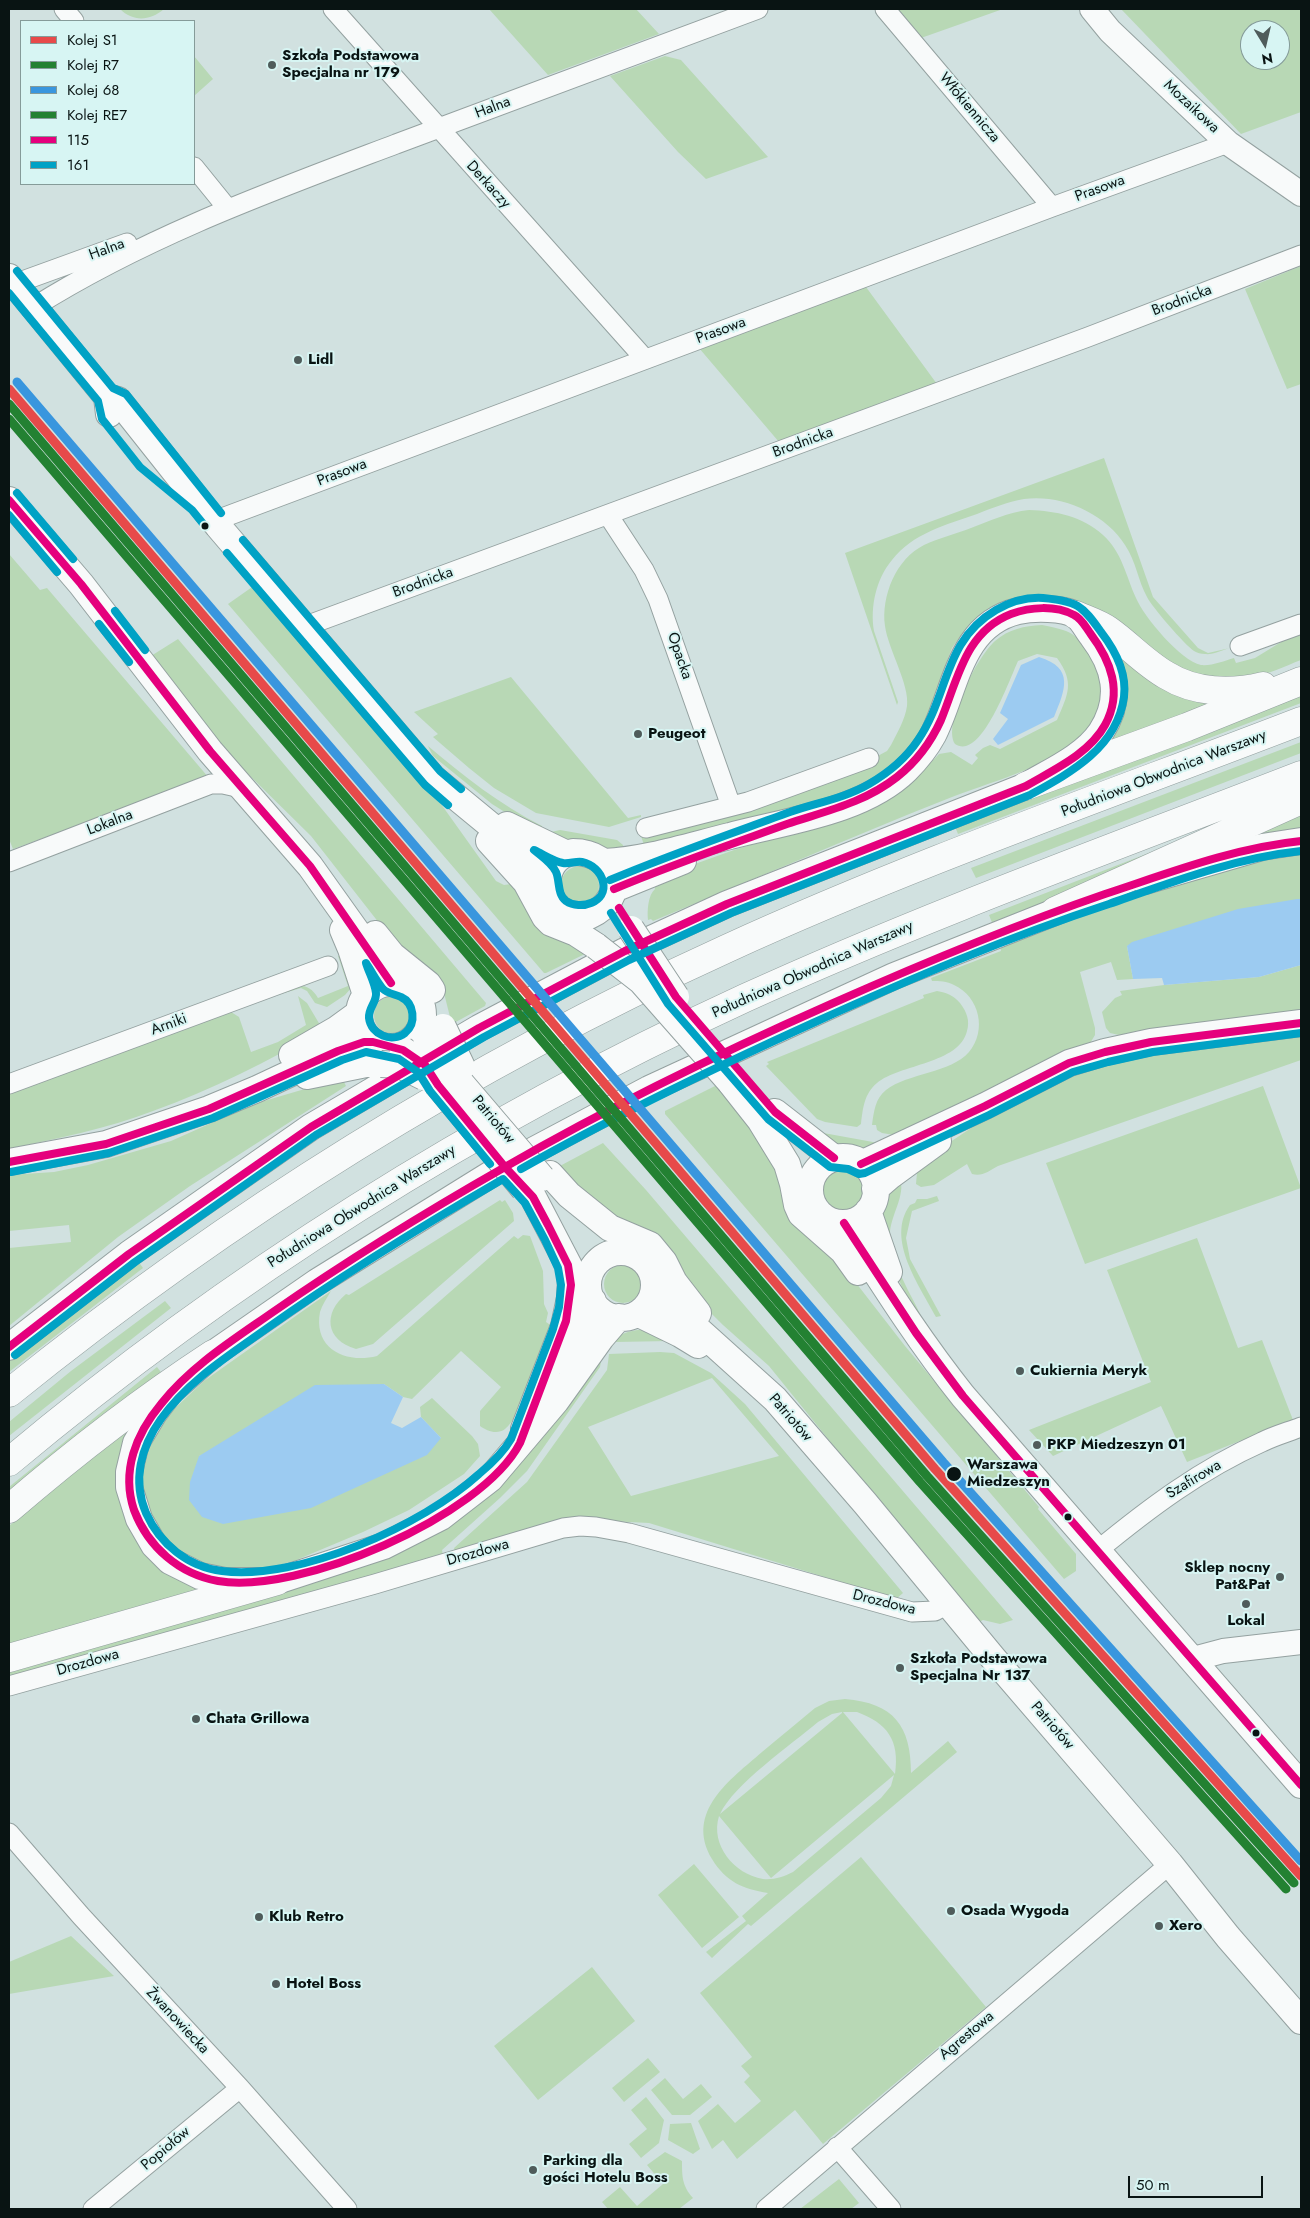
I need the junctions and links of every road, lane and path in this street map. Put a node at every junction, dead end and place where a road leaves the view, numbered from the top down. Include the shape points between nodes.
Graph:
1 (64, 9) edge
2 (333, 9) edge
3 (758, 9) edge
4 (885, 9) edge
5 (1092, 9) edge
6 (73, 20) edge
7 (438, 129) junction
8 (1228, 143) junction
9 (195, 168) edge
10 (1301, 194) edge
11 (1052, 207) junction
12 (228, 209) junction
13 (1301, 255) edge
14 (12, 281) edge
15 (34, 307) junction
16 (644, 359) junction
17 (9, 500) edge
18 (207, 512) junction
19 (608, 515) junction
20 (1076, 616) junction
21 (1301, 624) edge
22 (303, 627) junction
23 (1240, 646) dead end
24 (1301, 677) edge
25 (1301, 681) edge
26 (1301, 721) edge
27 (210, 751) junction
28 (869, 758) dead end
29 (1301, 775) edge
30 (211, 784) junction
31 (1026, 786) junction
32 (241, 788) junction
33 (455, 797) junction
34 (1301, 800) edge
35 (731, 806) junction
36 (812, 815) junction
37 (646, 828) dead end
38 (1301, 841) edge
39 (565, 853) junction
40 (9, 862) edge
41 (604, 862) junction
42 (547, 876) junction
43 (323, 886) junction
44 (613, 893) junction
45 (1054, 911) junction
46 (589, 916) junction
47 (614, 938) junction
48 (328, 966) dead end
49 (391, 983) junction
50 (362, 1004) junction
51 (1301, 1023) edge
52 (430, 1031) junction
53 (388, 1051) junction
54 (737, 1079) junction
55 (9, 1084) edge
56 (985, 1106) junction
57 (775, 1112) junction
58 (167, 1124) junction
59 (834, 1158) junction
60 (9, 1162) edge
61 (861, 1164) junction
62 (812, 1177) junction
63 (537, 1184) junction
64 (872, 1200) junction
65 (844, 1223) junction
66 (612, 1252) junction
67 (591, 1270) junction
68 (654, 1290) junction
69 (593, 1301) junction
70 (629, 1316) junction
71 (912, 1325) junction
72 (9, 1347) edge
73 (213, 1354) junction
74 (763, 1387) junction
75 (9, 1394) edge
76 (1301, 1427) edge
77 (522, 1436) junction
78 (9, 1462) edge
79 (9, 1509) edge
80 (1097, 1551) junction
81 (276, 1581) junction
82 (948, 1604) junction
83 (1301, 1642) edge
84 (9, 1658) edge
85 (1193, 1659) junction
86 (9, 1686) edge
87 (1301, 1785) edge
88 (9, 1833) edge
89 (1170, 1864) junction
90 (1301, 2021) edge
91 (240, 2088) junction
92 (837, 2147) junction
93 (93, 2209) edge
94 (347, 2209) edge
95 (766, 2209) edge
96 (891, 2209) edge

1 - 6 street
2 - 7 street, Derkaczy
3 - 7 street, Halna
4 - 11 street, Włókiennicza
5 - 8 street, Mozaikowa
7 - 12 street, Halna
7 - 16 street, Derkaczy
8 - 10 street, Mozaikowa
8 - 11 street, Prasowa
9 - 12 street
11 - 16 street, Prasowa
12 - 14 street, Halna
12 - 15 street, Halna via 101,267
13 - 19 street, Brodnicka via 1079,341
14 - 15 main road
15 - 18 main road via 107,397 110,414 148,461
16 - 18 street, Prasowa
17 - 27 main road via 81,584
18 - 22 main road
19 - 22 street, Brodnicka
19 - 35 street, Opacka via 644,570 658,599
20 - 24 highway via 1108,630 1165,675 1193,688 1257,688
20 - 31 main road via 1108,660 1114,695 1110,715 1086,748
20 - 36 main road via 1035,608 996,620 965,652 933,736 904,772 872,794
21 - 23 street
22 - 33 main road via 433,778
25 - 31 highway
26 - 75 highway, Południowa Obwodnica Warszawy via 811,912 681,970 524,1050 386,1127 282,1192 149,1285
27 - 30 street via 213,765
27 - 32 main road
28 - 35 street
29 - 78 highway, Południowa Obwodnica Warszawy via 968,904 806,972 665,1037 549,1096 405,1178 264,1268 66,1414
30 - 32 street, Lokalna
30 - 40 street, Lokalna
31 - 72 main road via 726,904 616,956 479,1028 311,1127 129,1254
32 - 43 main road via 310,866
33 - 39 main road
33 - 42 main road via 529,857
33 - 47 main road via 526,882 545,917 582,936
34 - 45 highway
35 - 37 street
36 - 41 main road via 680,848
36 - 44 main road via 676,864
38 - 45 main road via 1262,846 1202,863
39 - 41 main road via 585,852
39 - 42 main road via 553,863
41 - 44 main road via 609,868
42 - 46 main road via 556,906 565,912
43 - 49 main road
43 - 50 main road via 351,949
43 - 52 main road via 362,917 392,955 428,984 437,1002
44 - 46 main road via 599,912
44 - 47 main road
45 - 73 main road via 885,980 609,1109 504,1166 382,1240
46 - 47 main road
47 - 54 main road, bridge via 676,997
47 - 54 main road, bridge via 640,981
48 - 55 street, Arniki
49 - 50 main road via 373,988
49 - 52 main road via 406,986 418,997
50 - 53 main road via 359,1020 364,1033
50 - 58 main road via 347,1023
51 - 56 main road via 1160,1041 1105,1052 1069,1063
52 - 53 main road
52 - 63 main road, Patriotów, bridge via 442,1062
53 - 58 main road via 366,1064 275,1082
53 - 63 main road, Patriotów, bridge via 425,1065 438,1085
54 - 57 main road
54 - 71 main road via 787,1164 796,1206 801,1214 843,1251 871,1289
56 - 61 main road
56 - 64 main road via 890,1176
57 - 59 main road
57 - 62 main road
58 - 60 main road via 106,1144
59 - 61 main road via 851,1159
59 - 62 main road via 821,1164
61 - 64 main road via 873,1177
62 - 65 main road via 812,1196 818,1211 833,1221
63 - 66 main road, Patriotów via 565,1206
63 - 67 main road, Patriotów via 553,1215 585,1255
63 - 74 main road via 569,1194 610,1228 650,1244 681,1293
63 - 77 main road via 569,1266 570,1298 564,1326
64 - 65 main road via 858,1220
64 - 71 main road via 874,1233
65 - 71 main road
66 - 67 main road via 597,1260
66 - 68 main road via 628,1253 642,1259 651,1272
67 - 69 main road via 588,1285
68 - 70 main road via 649,1305
68 - 74 main road, Patriotów
69 - 70 main road via 602,1311
69 - 77 main road via 566,1361
70 - 74 main road, Patriotów via 680,1334
70 - 77 main road via 601,1338 556,1401
71 - 80 main road via 963,1396
73 - 79 highway via 151,1394
73 - 81 main road via 170,1392 136,1443 129,1472 133,1504 154,1545 170,1561 188,1571 218,1580
74 - 82 main road, Patriotów
76 - 80 street, Szafirowa via 1262,1441 1194,1479 1154,1505
77 - 81 main road via 490,1479 424,1527 359,1556
80 - 85 main road
81 - 84 highway
82 - 86 street, Drozdowa via 935,1611 912,1612 629,1533 580,1526 562,1528
82 - 89 main road, Patriotów
83 - 85 street via 1223,1651
85 - 87 main road
88 - 91 street, Żwanowiecka via 145,1987
89 - 90 main road, Patriotów
89 - 92 street, Agrestowa
91 - 93 street, Popiołów
91 - 94 street, Żwanowiecka
92 - 95 street, Agrestowa
92 - 96 street

